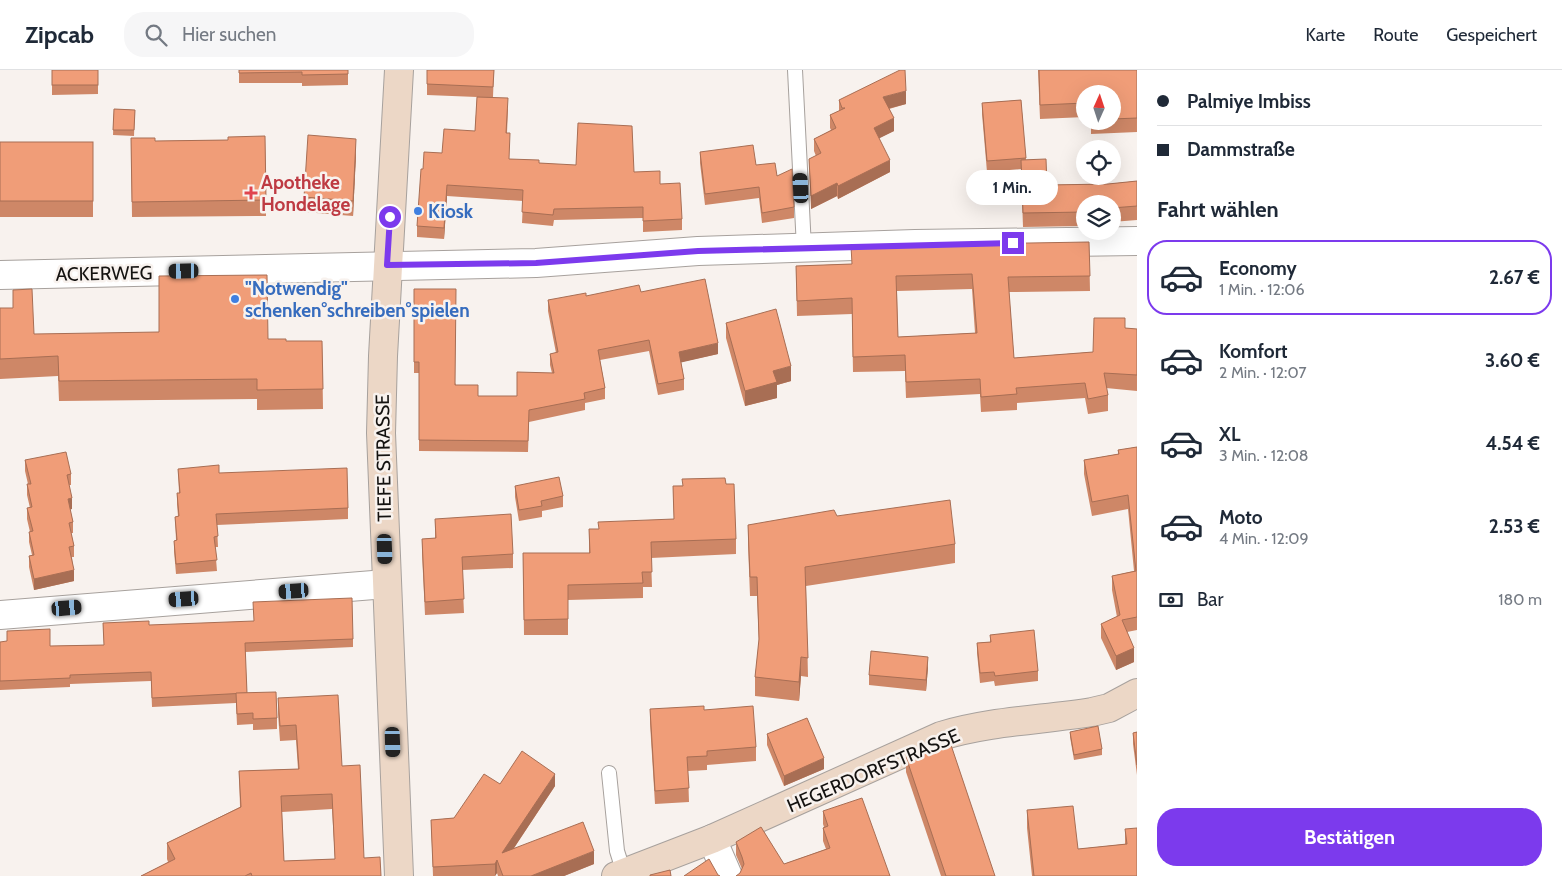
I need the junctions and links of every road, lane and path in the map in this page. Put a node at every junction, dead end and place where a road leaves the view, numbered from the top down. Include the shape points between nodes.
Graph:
1 (399, 70) edge
2 (795, 70) edge
3 (1137, 241) edge
4 (804, 248) junction
5 (387, 265) junction
6 (0, 275) edge
7 (386, 584) junction
8 (0, 615) edge
9 (1137, 693) edge
10 (609, 773) dead end
11 (712, 839) junction
12 (620, 874) edge
13 (399, 876) edge
14 (728, 876) edge

1 - 5 main road, TIEFE STRASSE
2 - 4 lane
3 - 4 street, ACKERWEG
4 - 5 street, ACKERWEG via 698,251 536,263
5 - 6 street, ACKERWEG
5 - 7 main road, TIEFE STRASSE via 380,433
7 - 8 street
7 - 13 main road, TIEFE STRASSE
9 - 11 main road, HEGERDORFSTRASSE via 1109,708 941,736
10 - 12 lane
11 - 12 main road, HEGERDORFSTRASSE
11 - 14 street

